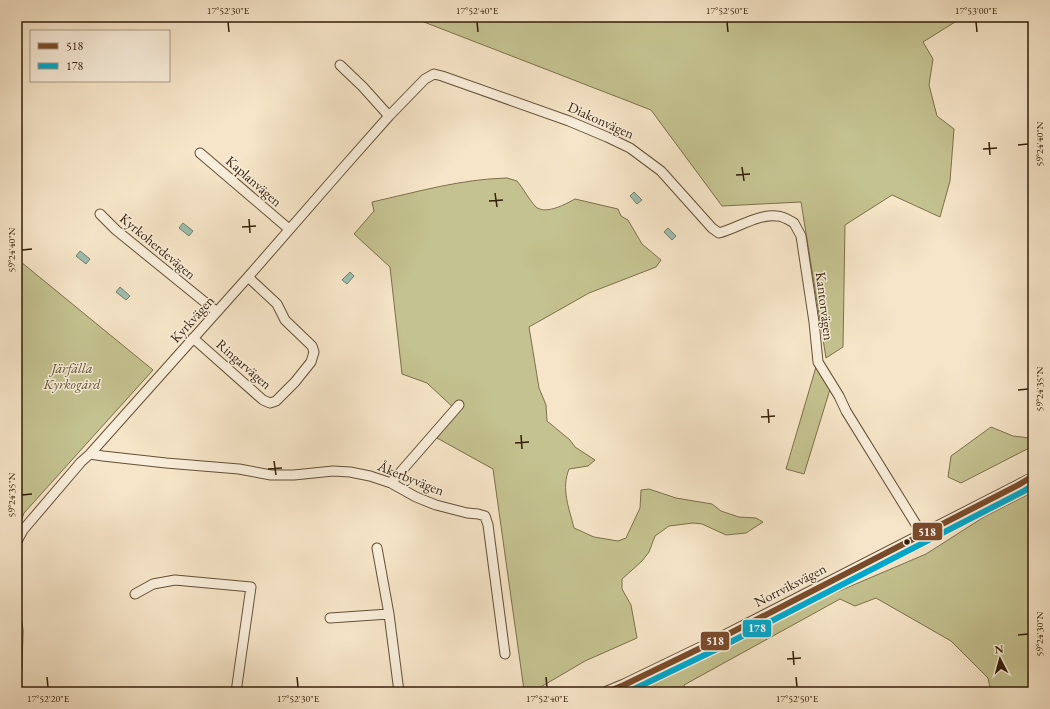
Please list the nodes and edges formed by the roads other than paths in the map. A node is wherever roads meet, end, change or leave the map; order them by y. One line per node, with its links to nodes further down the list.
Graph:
1 (340, 65): 2 (street)
2 (389, 116): 5 (street, Diakonvägen); 6 (street, Kyrkvägen)
3 (200, 153): 6 (street, Kaplanvägen)
4 (100, 214): 8 (street, Kyrkoherdevägen)
5 (788, 219): 14 (street, Kantorvägen)
6 (290, 230): 7 (street, Kyrkvägen)
7 (248, 277): 8 (street, Kyrkvägen); 9 (street, Ringarvägen)
8 (217, 312): 9 (street, Kyrkvägen)
9 (193, 338): 11 (street, Kyrkvägen)
10 (459, 405): 13 (street)
11 (90, 454): 13 (street, Åkerbyvägen); 15 (street, Kyrkvägen)
12 (1033, 477): 14 (street, Norrviksvägen)
13 (391, 483): 21 (street, Åkerbyvägen)
14 (922, 534): 25 (street, Norrviksvägen)
15 (17, 541)
16 (377, 548): 18 (street)
17 (135, 594): 23 (street)
18 (389, 614): 19 (street); 24 (street)
19 (330, 618)
20 (17, 622): 22 (street)
21 (505, 654)
22 (17, 668)
23 (236, 692)
24 (398, 692)
25 (606, 692)

